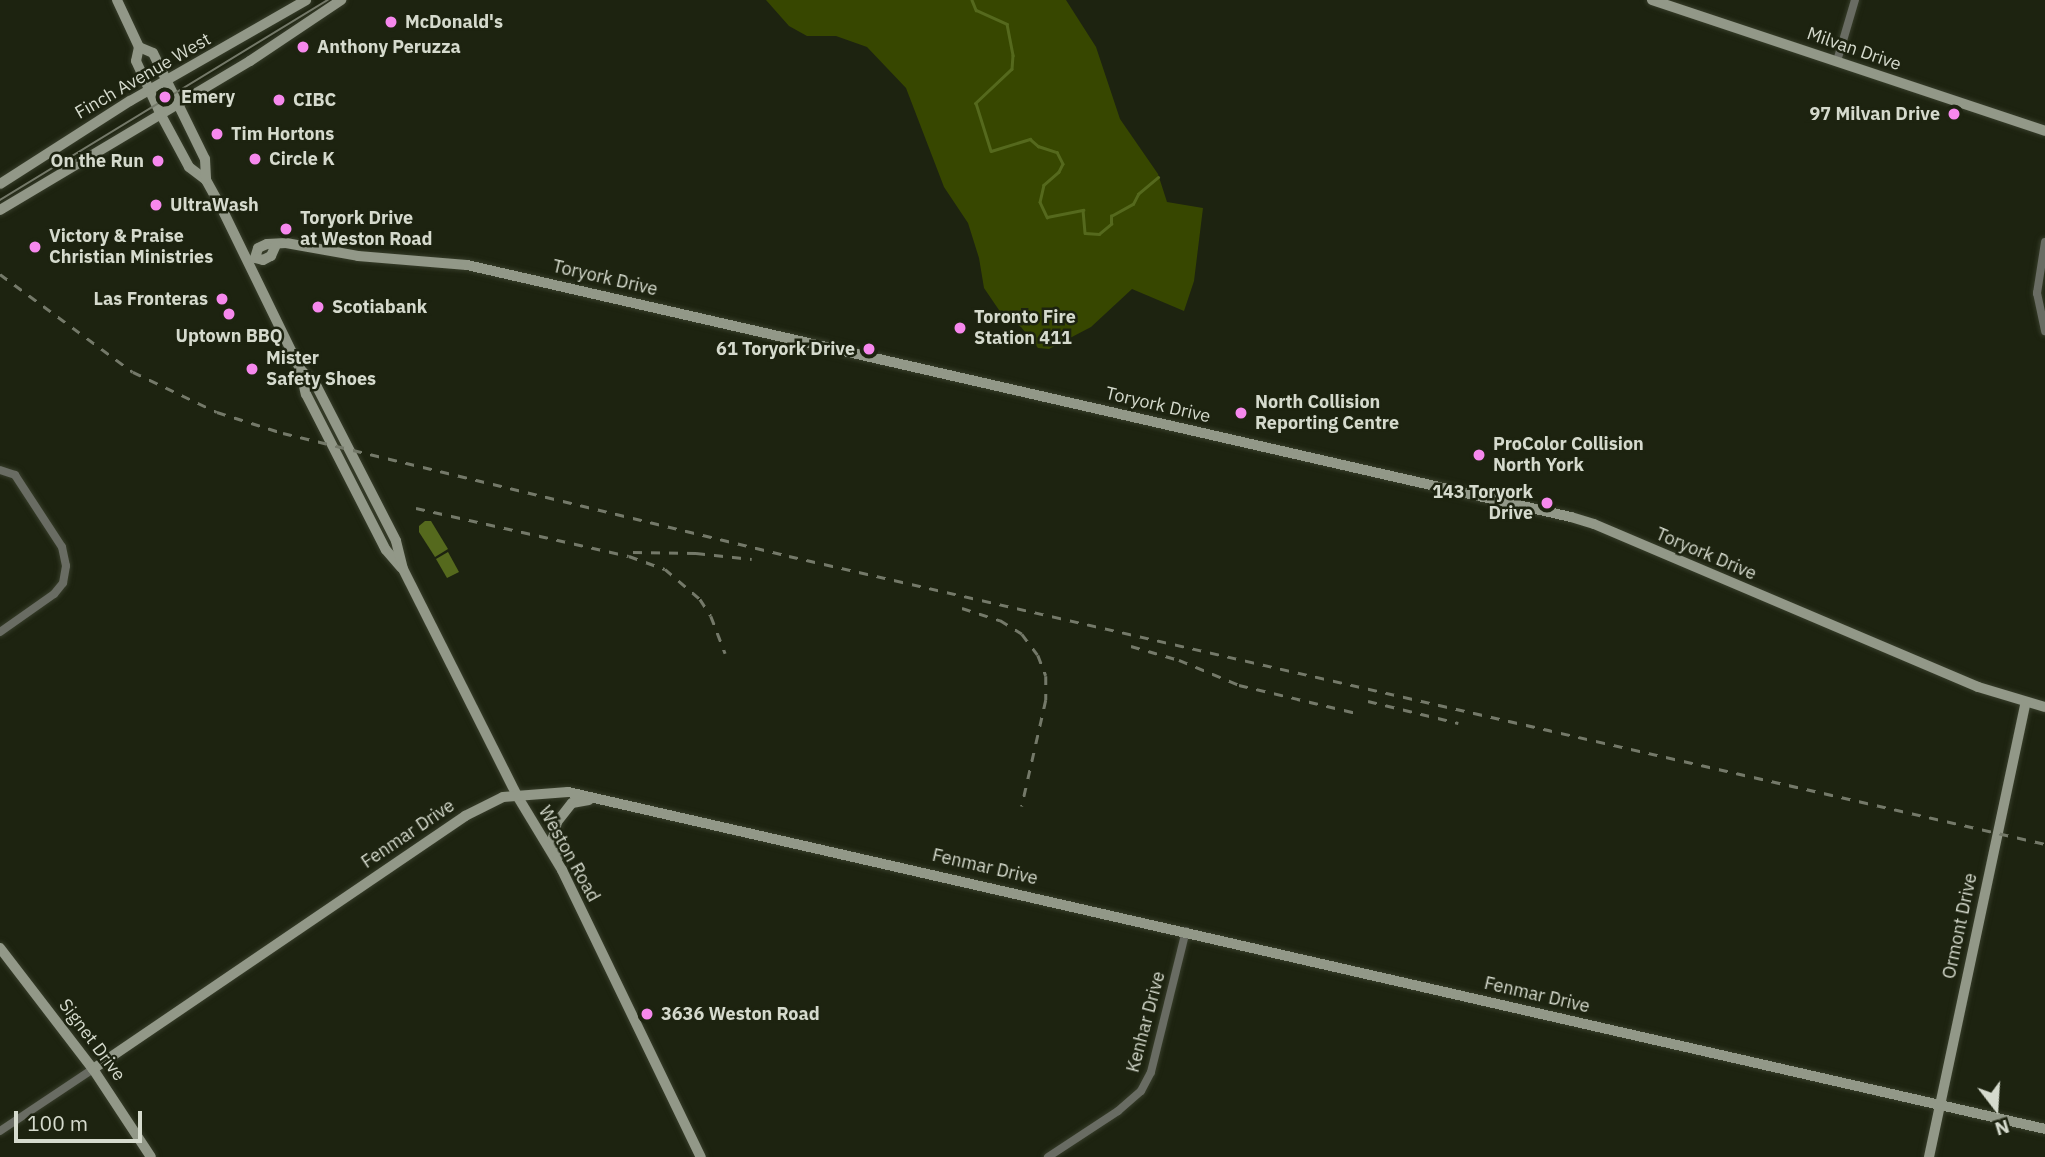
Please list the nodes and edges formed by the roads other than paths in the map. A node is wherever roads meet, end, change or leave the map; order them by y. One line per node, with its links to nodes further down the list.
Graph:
1 (117, 0): 6 (street, Weston Road)
2 (306, 0): 8 (street, Finch Avenue West)
3 (341, 0): 10 (street)
4 (1652, 0): 7 (street, Milvan Drive)
5 (1855, 0): 7 (street)
6 (139, 47): 8 (street, Weston Road); 9 (street, Weston Road)
7 (1836, 61): 12 (street, Milvan Drive)
8 (166, 83): 9 (street, Finch Avenue West); 10 (street, Weston Road)
9 (150, 91): 11 (street, Weston Road); 14 (street, Finch Avenue West)
10 (177, 106): 11 (street); 13 (street, Weston Road)
11 (161, 114): 13 (street, Weston Road); 15 (street)
12 (2045, 131)
13 (206, 180): 17 (street, Weston Road)
14 (0, 184)
15 (0, 210)
16 (2045, 242): 18 (street)
17 (252, 259): 21 (street, Toryork Drive); 23 (street, Weston Road)
18 (2045, 331)
19 (0, 470): 20 (street)
20 (0, 632)
21 (2026, 702): 22 (street, Toryork Drive); 29 (street, Ormont Drive)
22 (2045, 707)
23 (516, 794): 24 (street, Fenmar Drive); 25 (street, Weston Road); 28 (street, Fenmar Drive)
24 (599, 799): 25 (street); 26 (street, Fenmar Drive)
25 (562, 870): 33 (street, Weston Road)
26 (1186, 931): 29 (street, Fenmar Drive); 34 (street, Kenhar Drive)
27 (0, 948): 28 (street, Signet Drive)
28 (93, 1069): 31 (street, Fenmar Drive); 32 (street, Signet Drive)
29 (1940, 1105): 30 (street, Fenmar Drive); 35 (street, Ormont Drive)
30 (2045, 1129)
31 (0, 1130)
32 (151, 1157)
33 (701, 1157)
34 (1048, 1157)
35 (1929, 1157)

